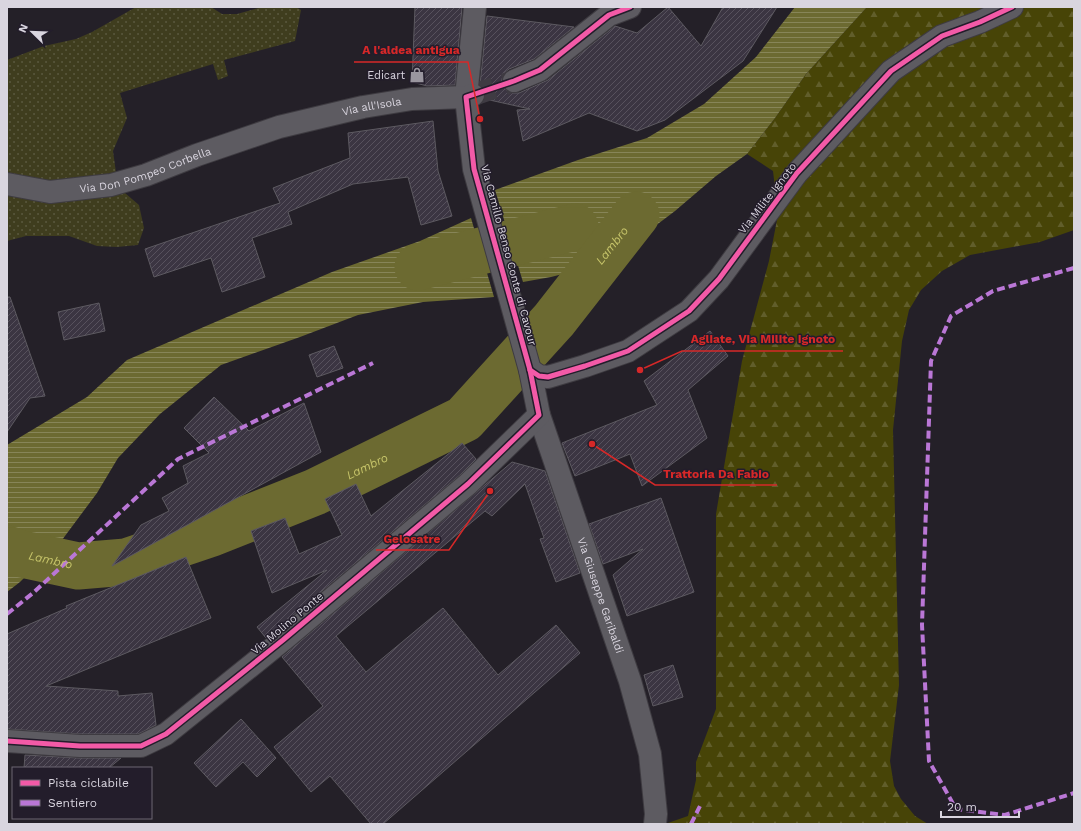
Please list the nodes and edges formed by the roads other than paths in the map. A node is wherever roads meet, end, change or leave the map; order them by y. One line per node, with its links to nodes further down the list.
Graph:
1 (475, 7): 6 (street, Via Camillo Benso Conte di Cavour)
2 (630, 7): 4 (street)
3 (1012, 7): 9 (street, Via Milite Ignoto)
4 (601, 11): 5 (street)
5 (514, 81)
6 (470, 96): 7 (street, Via all'Isola); 9 (street, Via Camillo Benso Conte di Cavour)
7 (279, 127): 8 (street, Via Don Pompeo Corbella)
8 (7, 184)
9 (530, 370): 10 (street, Via Giuseppe Garibaldi)
10 (539, 415): 11 (street, Via Molino Ponte); 12 (street, Via Giuseppe Garibaldi)
11 (7, 741)
12 (656, 824)

